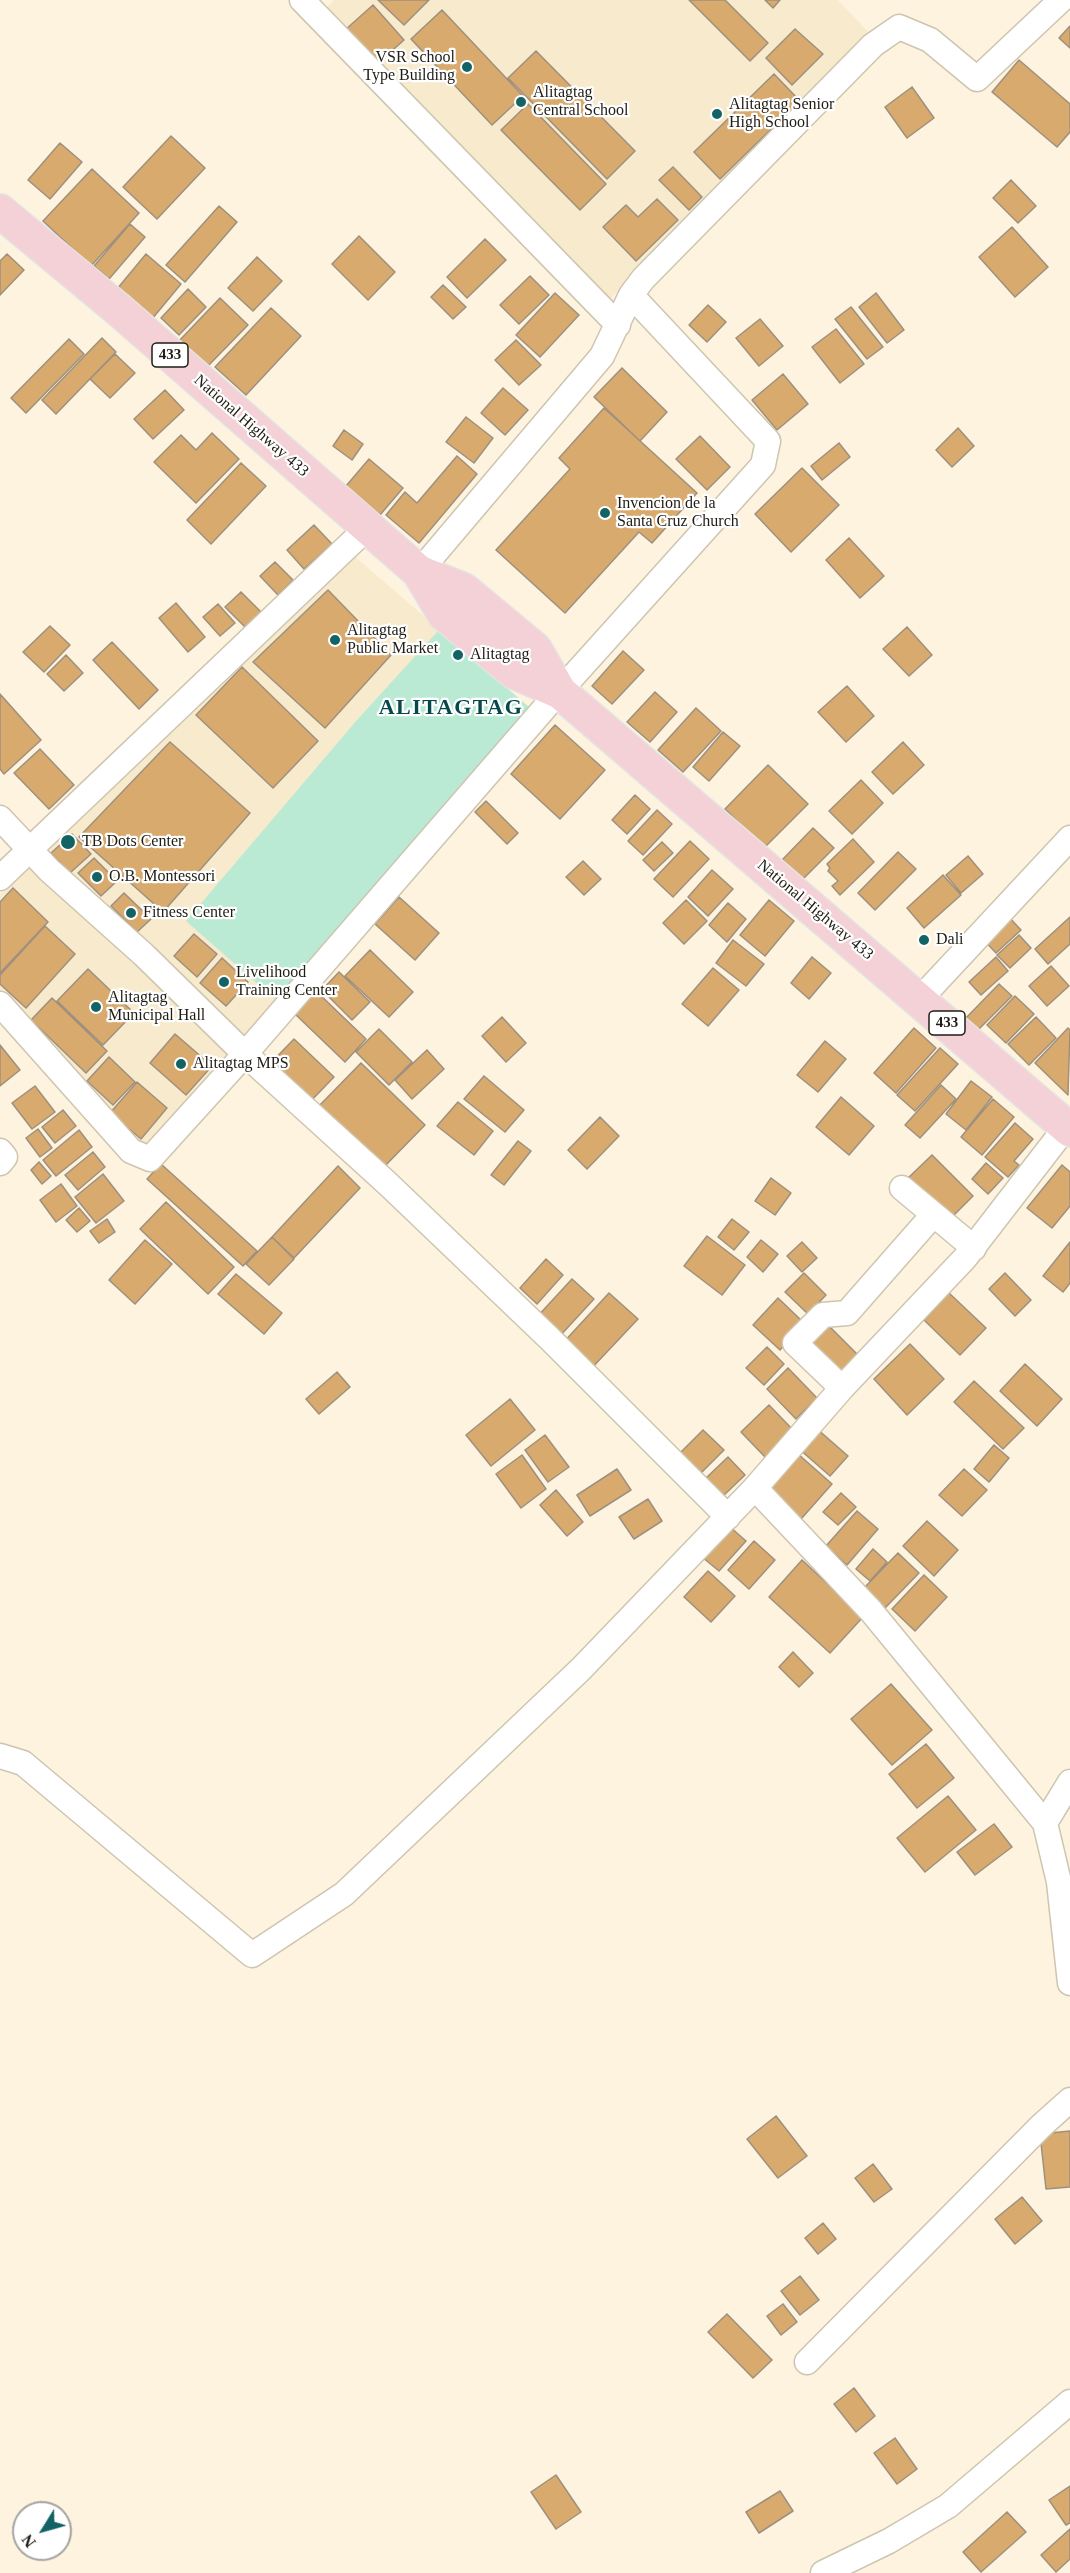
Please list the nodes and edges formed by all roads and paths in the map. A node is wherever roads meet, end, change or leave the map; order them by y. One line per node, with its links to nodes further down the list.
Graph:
1 (302, 0): 5 (street)
2 (1060, 0): 4 (street)
3 (0, 211): 6 (main road, National Highway 433 / 433)
4 (632, 295): 5 (street); 8 (street)
5 (618, 325): 7 (street)
6 (367, 528): 7 (main road, National Highway 433 / 433); 11 (street)
7 (419, 572): 8 (main road, National Highway 433 / 433)
8 (560, 692): 13 (main road, National Highway 433 / 433); 15 (street)
9 (0, 818): 11 (street)
10 (1070, 838): 13 (street)
11 (30, 851): 12 (street); 15 (street)
12 (0, 878)
13 (920, 999): 16 (main road, National Highway 433 / 433)
14 (0, 1004): 15 (street)
15 (245, 1054): 24 (street)
16 (1068, 1128): 21 (street)
17 (0, 1151): 18 (street)
18 (0, 1163)
19 (902, 1188): 20 (street)
20 (933, 1215): 21 (street); 22 (street)
21 (974, 1248): 22 (street)
22 (842, 1388): 23 (street)
23 (755, 1488): 24 (street); 27 (street)
24 (728, 1517): 25 (street)
25 (0, 1756)
26 (1070, 1782): 27 (street)
27 (1045, 1823): 28 (street)
28 (1070, 1983)
29 (1070, 2100): 30 (street)
30 (807, 2362)
31 (1070, 2402): 32 (street)
32 (823, 2573)

